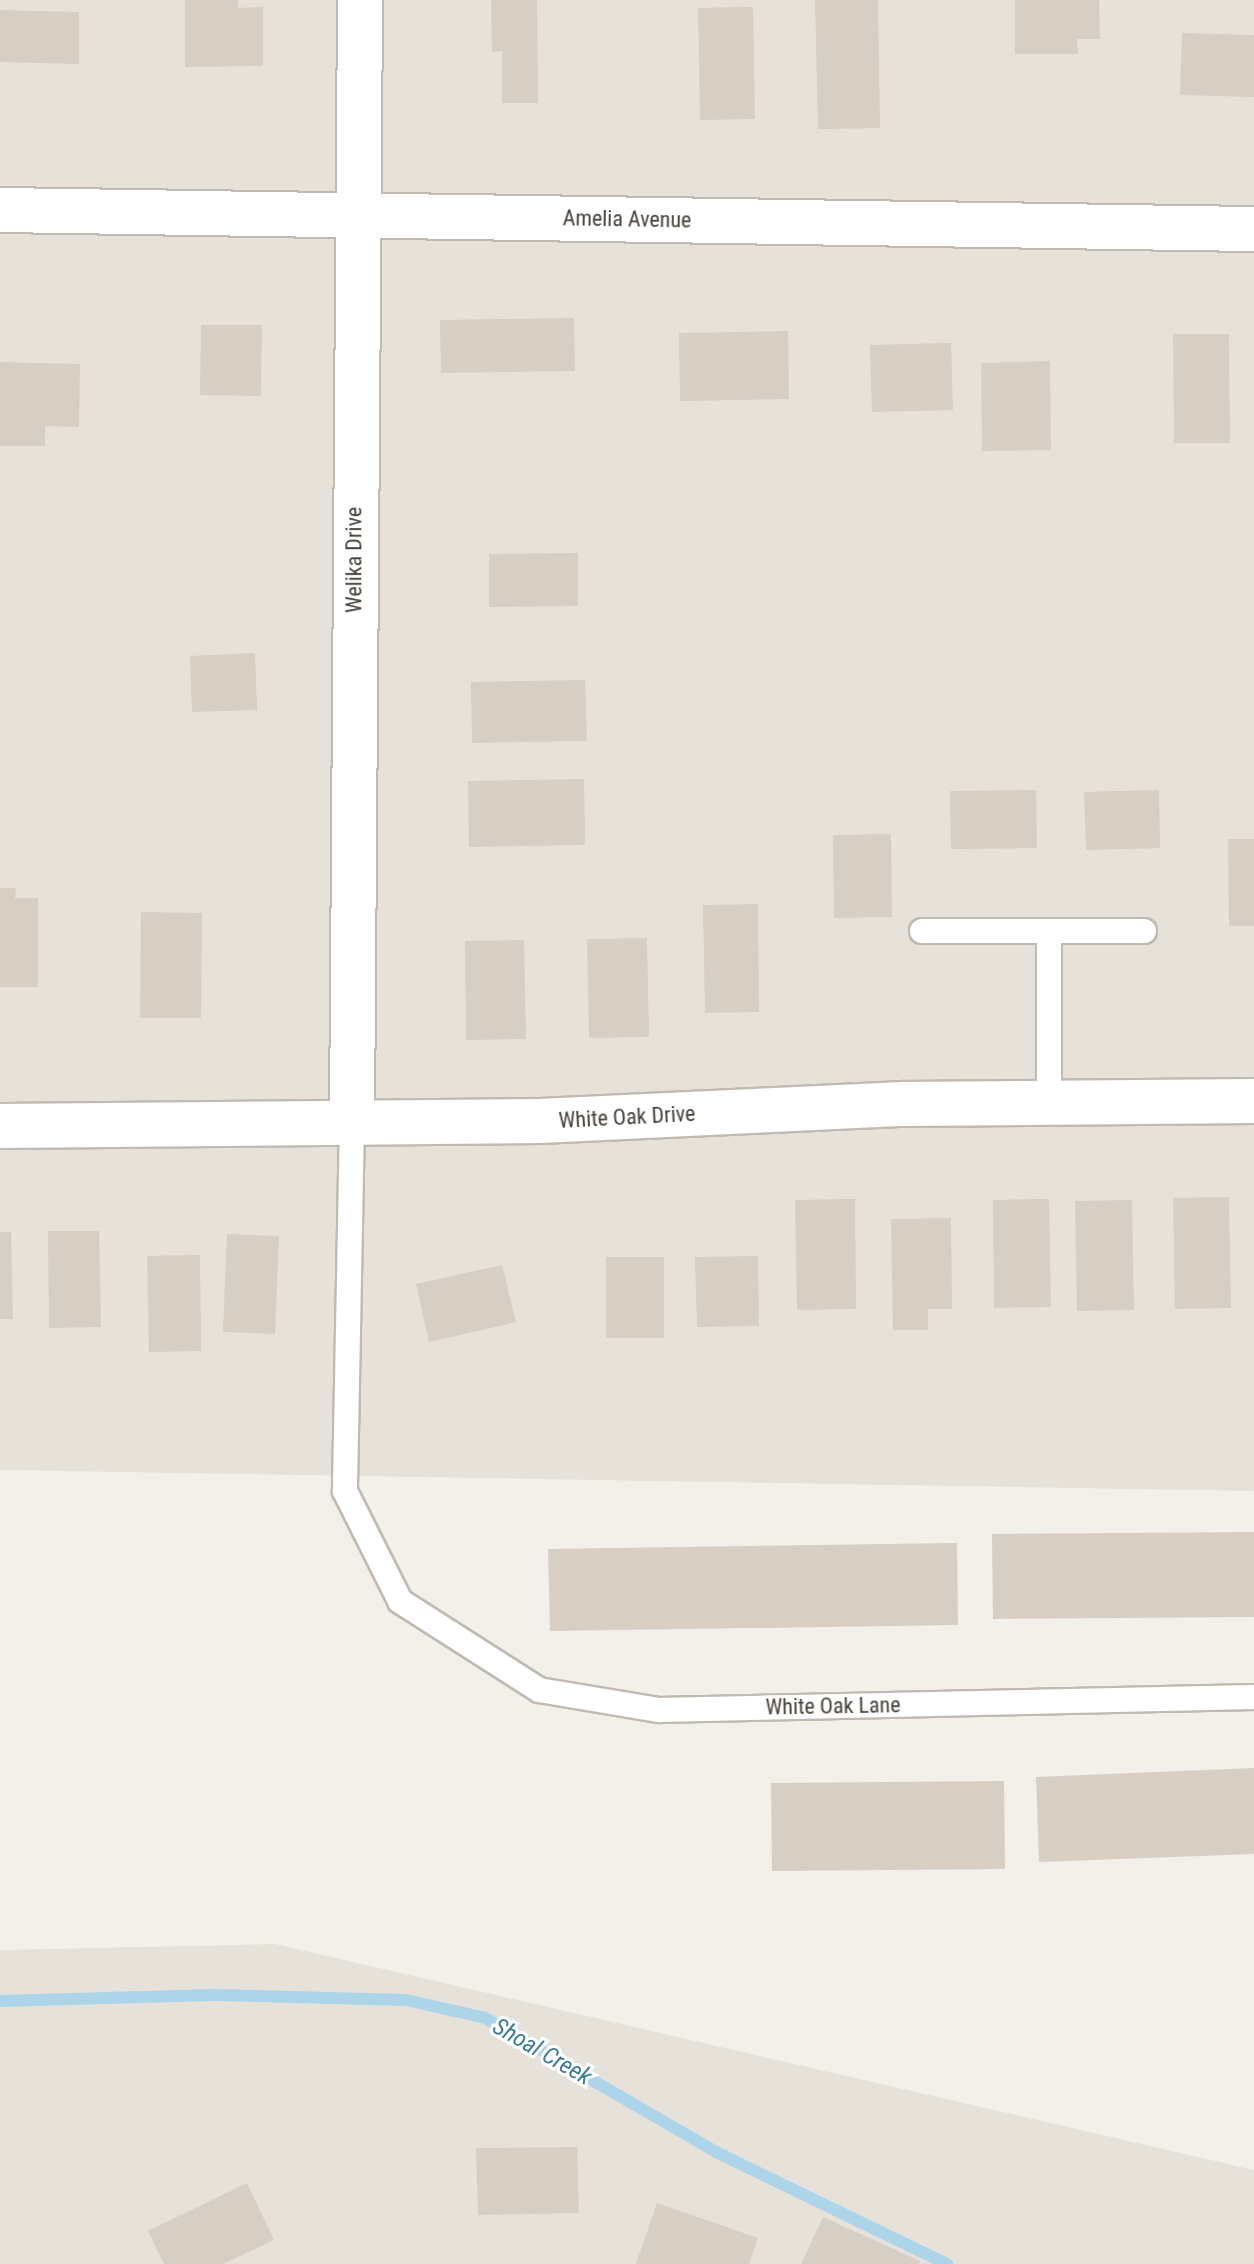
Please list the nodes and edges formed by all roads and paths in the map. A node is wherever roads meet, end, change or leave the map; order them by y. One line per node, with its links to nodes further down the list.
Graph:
1 (360, 0): 3 (street, Welika Drive)
2 (0, 210): 3 (street, Amelia Avenue)
3 (355, 214): 4 (street, Amelia Avenue); 10 (street, Welika Drive)
4 (1254, 229)
5 (922, 931): 7 (lane)
6 (1144, 931): 7 (lane)
7 (1049, 932): 9 (lane)
8 (1254, 1101): 9 (street, White Oak Drive)
9 (1049, 1102): 10 (street, White Oak Drive)
10 (352, 1121): 11 (street, White Oak Drive); 12 (lane, White Oak Lane)
11 (0, 1126)
12 (1254, 1697)

